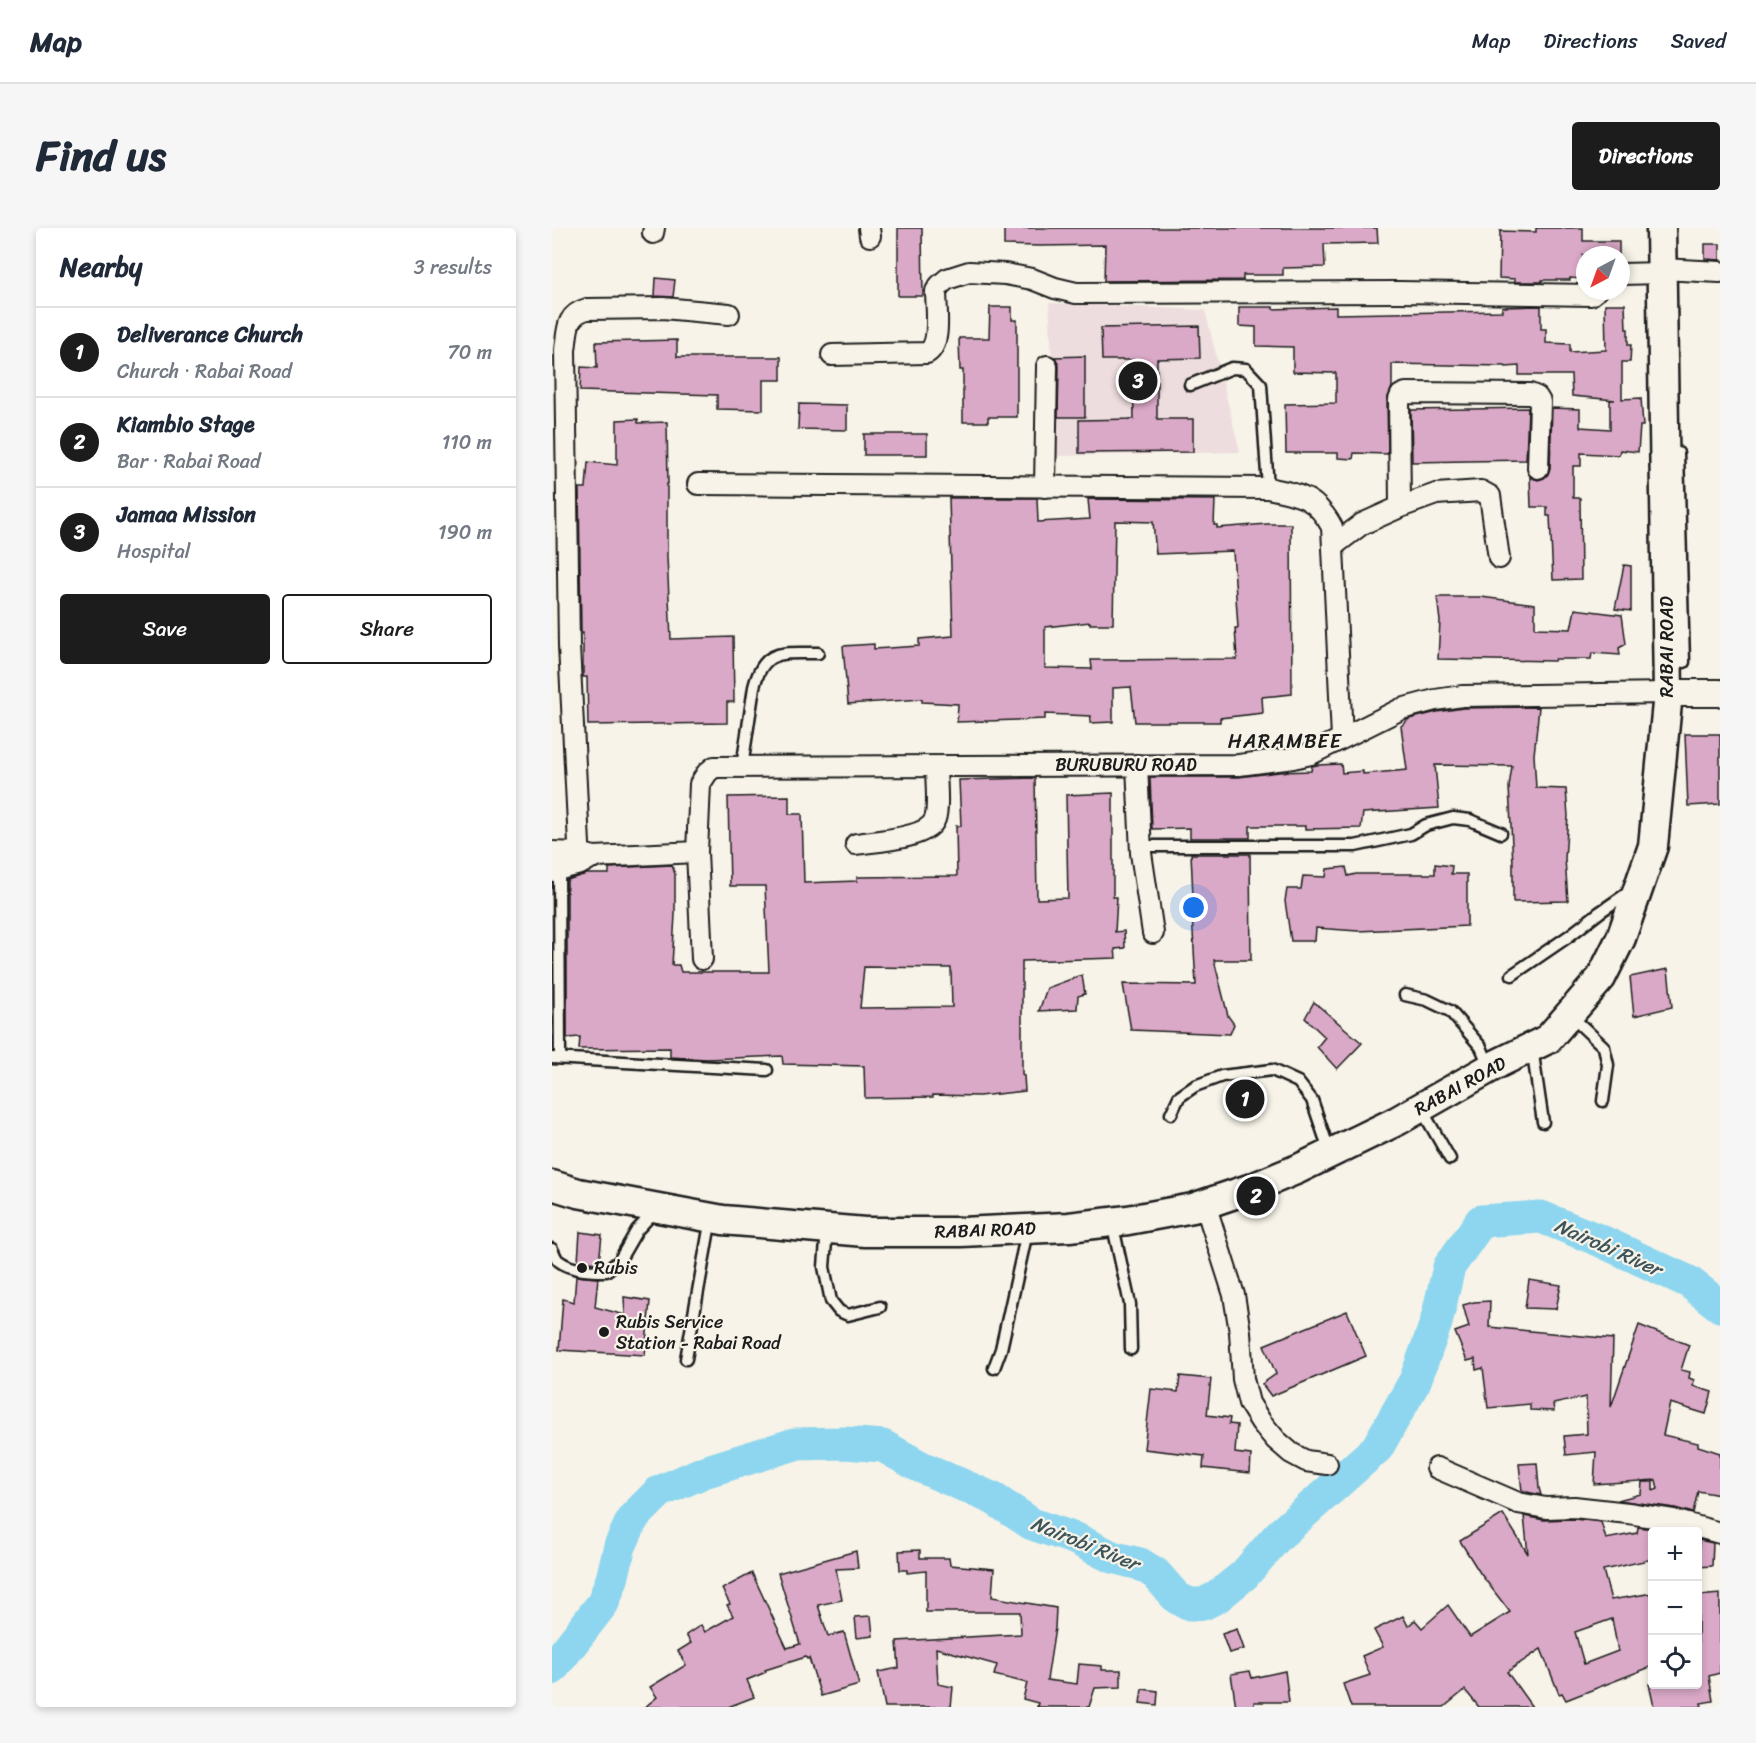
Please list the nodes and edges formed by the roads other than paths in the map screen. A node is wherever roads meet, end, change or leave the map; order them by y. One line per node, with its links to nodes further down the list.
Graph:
1 (1660, 228): 3 (main road, RABAI ROAD)
2 (1720, 272): 3 (street)
3 (1668, 273): 4 (street); 20 (main road, RABAI ROAD)
4 (1630, 274)
5 (1576, 295): 7 (street)
6 (729, 314): 30 (street)
7 (832, 355)
8 (1047, 366): 13 (street)
9 (1190, 385): 14 (lane)
10 (1678, 436): 19 (lane)
11 (1538, 468): 15 (street)
12 (698, 484): 13 (street)
13 (1045, 487): 14 (street)
14 (1268, 488): 16 (street)
15 (1400, 507): 16 (street); 17 (street)
16 (1333, 546): 22 (street)
17 (1499, 558)
18 (818, 653): 24 (lane)
19 (1684, 662)
20 (1668, 693): 21 (street, BURUBURU ROAD); 22 (street, BURUBURU ROAD); 32 (main road, RABAI ROAD)
21 (1720, 693)
22 (1342, 738): 23 (street, BURUBURU ROAD)
23 (1137, 765): 25 (street, BURUBURU ROAD); 28 (street)
24 (742, 767): 25 (street, BURUBURU ROAD); 29 (street, BURUBURU ROAD)
25 (936, 767): 27 (street)
26 (1502, 833): 28 (lane)
27 (855, 844)
28 (1141, 846): 33 (street)
29 (697, 852): 30 (street); 34 (street)
30 (584, 858): 31 (street)
31 (554, 864): 39 (lane)
32 (1639, 885): 35 (lane); 37 (main road, RABAI ROAD)
33 (1153, 933)
34 (702, 959)
35 (1512, 975)
36 (1405, 995): 40 (lane)
37 (1570, 1015): 38 (main road, RABAI ROAD); 42 (lane)
38 (1531, 1047): 40 (main road, RABAI ROAD); 45 (lane)
39 (556, 1058): 41 (lane)
40 (1490, 1069): 43 (main road, RABAI ROAD)
41 (767, 1070)
42 (1603, 1101)
43 (1421, 1107): 46 (main road, RABAI ROAD); 47 (lane)
44 (1171, 1114): 46 (lane)
45 (1543, 1122)
46 (1330, 1153): 49 (main road, RABAI ROAD)
47 (1450, 1159)
48 (552, 1185): 50 (main road, RABAI ROAD)
49 (1205, 1204): 52 (main road, RABAI ROAD); 60 (street)
50 (658, 1208): 51 (main road, RABAI ROAD); 55 (lane)
51 (711, 1218): 53 (main road, RABAI ROAD); 58 (lane)
52 (1112, 1221): 54 (main road, RABAI ROAD); 57 (lane)
53 (827, 1229): 54 (main road, RABAI ROAD); 56 (lane)
54 (1028, 1229): 59 (lane)
55 (552, 1249)
56 (880, 1307)
57 (1131, 1349)
58 (686, 1359)
59 (994, 1368)
60 (1327, 1464)
61 (1437, 1468): 62 (street)
62 (1720, 1533)

